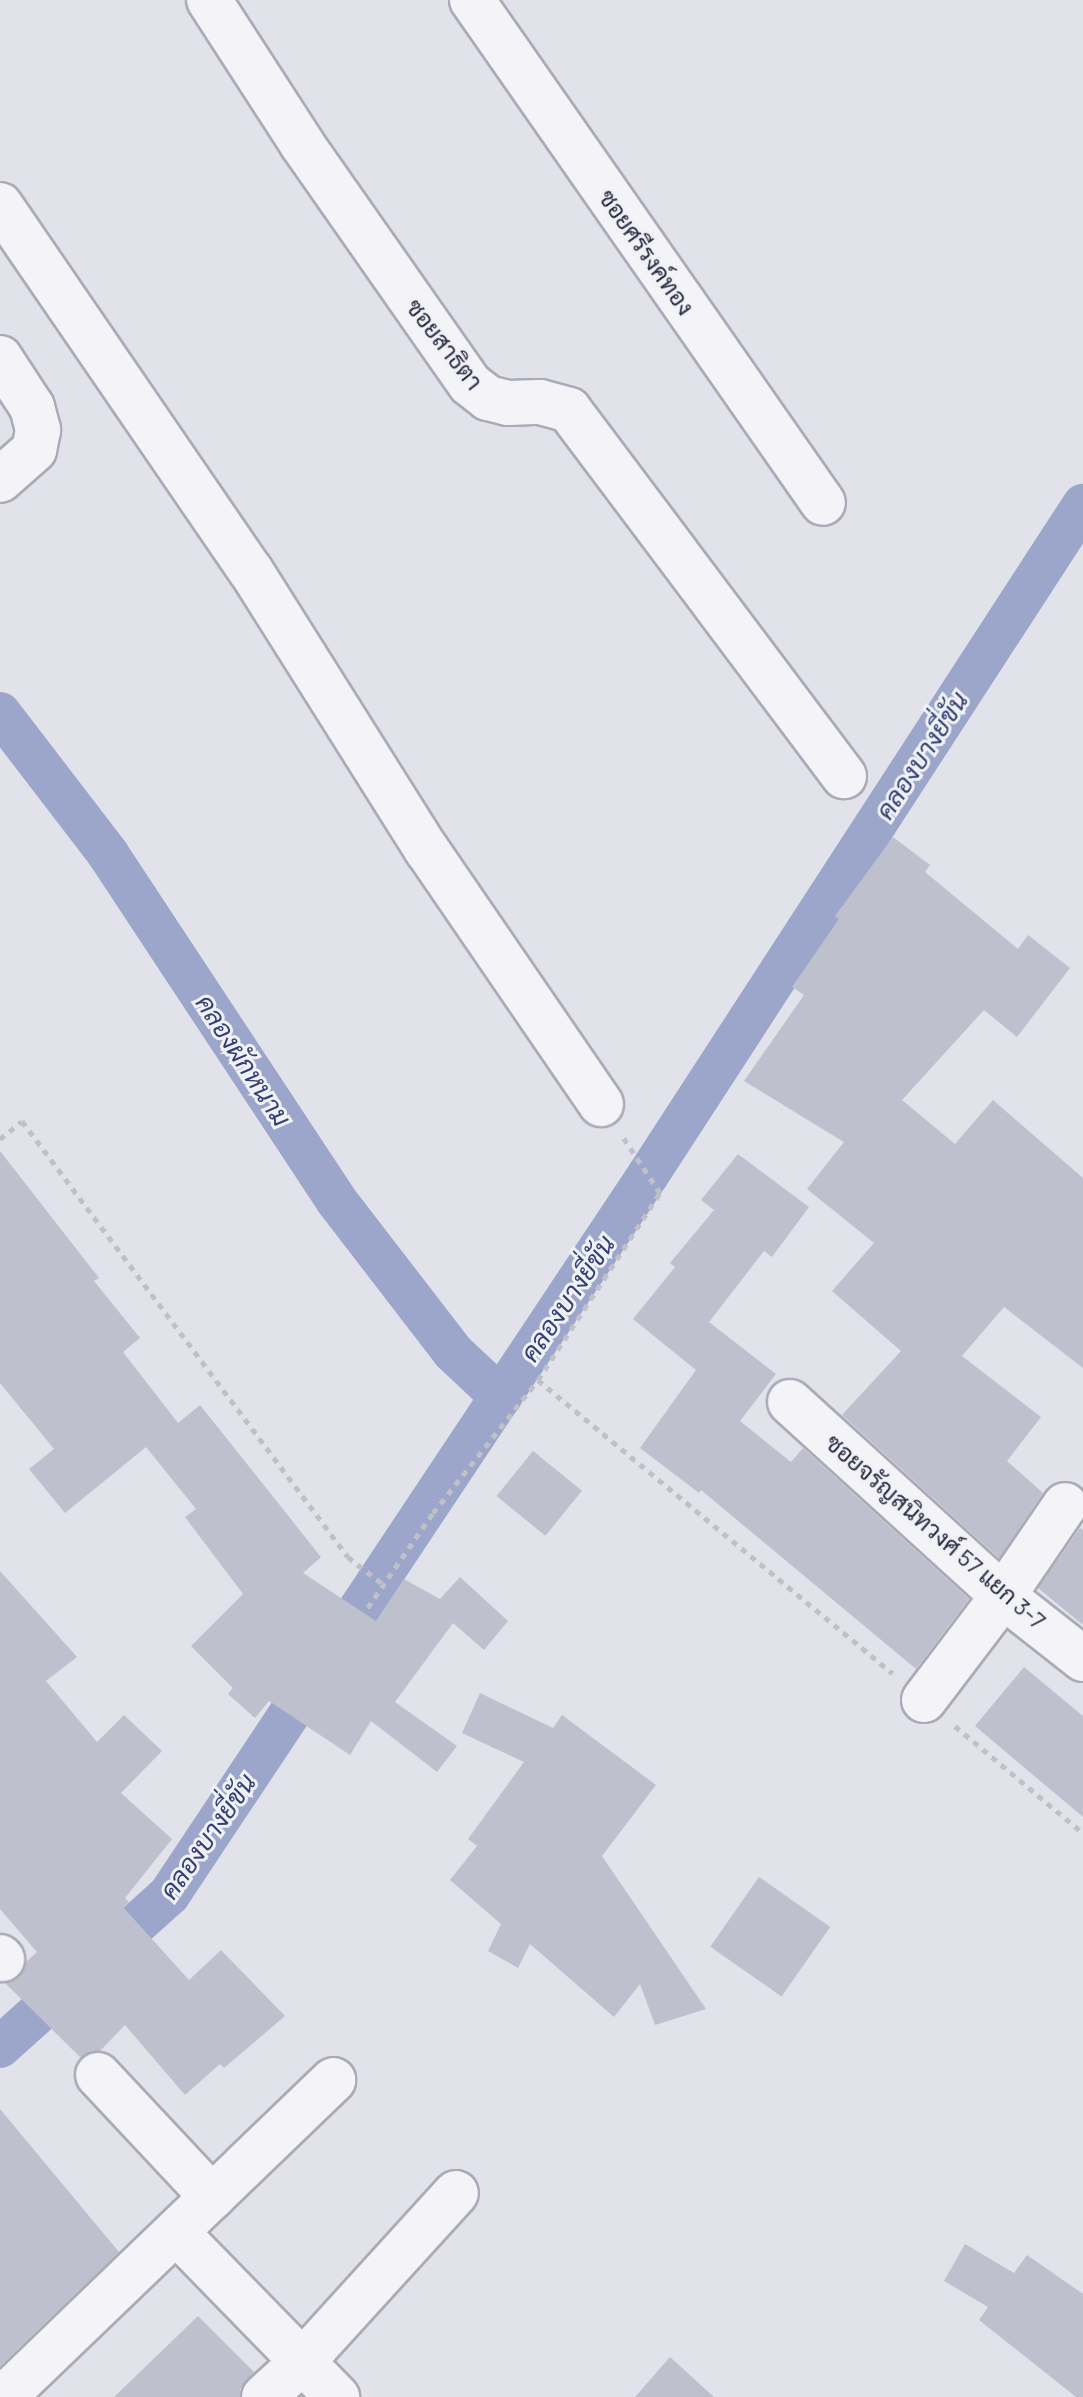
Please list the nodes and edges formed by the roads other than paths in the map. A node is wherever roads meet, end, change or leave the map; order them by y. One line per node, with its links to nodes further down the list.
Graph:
1 (209, 0): 7 (street, ซอยสาธิตา)
2 (472, 0): 6 (street, ซอยศรีรงค์ทอง)
3 (0, 205): 8 (street)
4 (0, 358): 5 (street)
5 (0, 480)
6 (823, 503)
7 (844, 776)
8 (601, 1104)
9 (790, 1402): 11 (street, ซอยจรัญสนิทวงศ์ 57 แยก 3-7)
10 (1065, 1505): 11 (street)
11 (1003, 1596): 12 (street, ซอยจรัญสนิทวงศ์ 57 แยก 3-7); 13 (street)
12 (1083, 1659)
13 (924, 1700)
14 (98, 2075): 17 (street)
15 (333, 2080): 17 (street)
16 (456, 2193): 19 (street)
17 (212, 2197): 18 (street)
18 (176, 2232): 19 (street); 20 (street)
19 (303, 2361): 21 (street); 22 (street)
20 (4, 2397)
21 (264, 2397)
22 (337, 2397)

